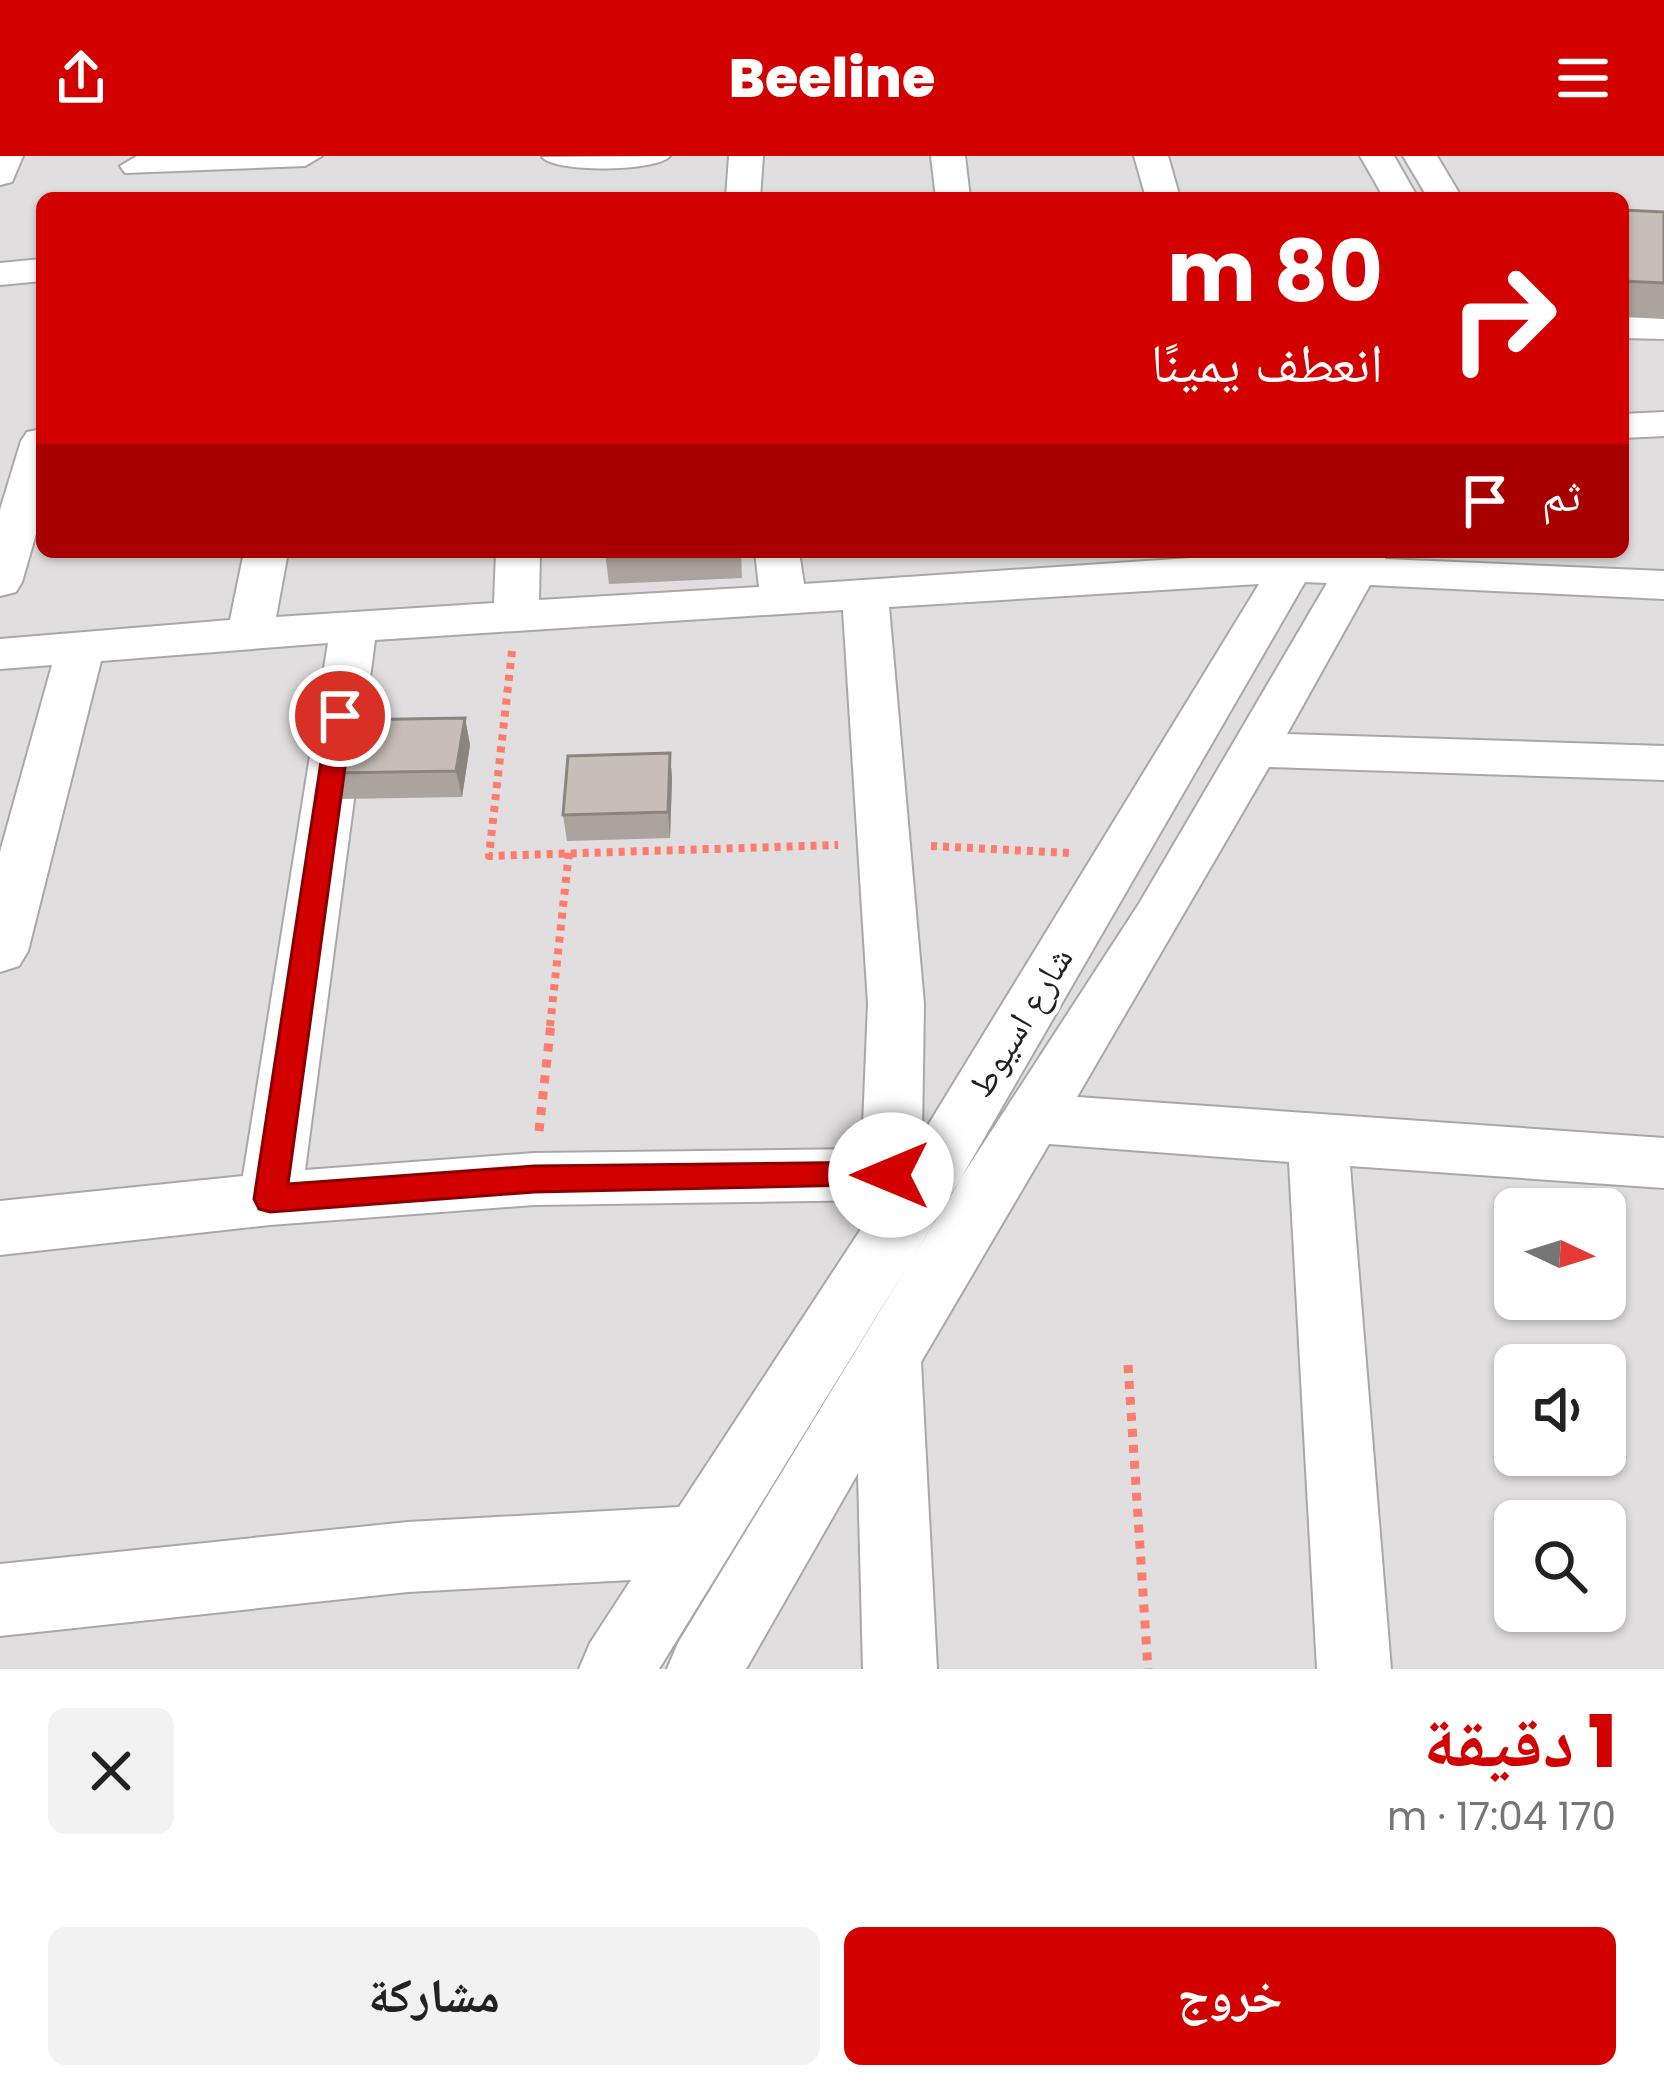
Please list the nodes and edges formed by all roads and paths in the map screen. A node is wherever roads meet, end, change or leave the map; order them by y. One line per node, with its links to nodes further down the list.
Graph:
1 (6, 156): 11 (street)
2 (308, 156): 10 (street); 12 (street)
3 (653, 156): 9 (street)
4 (746, 156): 14 (street)
5 (948, 156): 15 (street)
6 (1151, 156): 16 (street)
7 (1377, 156): 17 (street)
8 (1420, 156): 18 (street)
9 (559, 157): 13 (street)
10 (137, 166)
11 (0, 175)
12 (301, 192)
13 (552, 192)
14 (743, 192)
15 (952, 192)
16 (1161, 192)
17 (1398, 192)
18 (1441, 192)
19 (36, 271): 20 (street)
20 (0, 274)
21 (1629, 327): 22 (street)
22 (1664, 328)
23 (1664, 424): 24 (street)
24 (1629, 426)
25 (31, 448): 32 (street)
26 (265, 558): 38 (street)
27 (518, 558): 36 (street)
28 (778, 558): 35 (street)
29 (1295, 560): 30 (street); 31 (street); 45 (street, شارع اسيوط)
30 (1361, 563): 33 (street); 41 (street, شارع اسيوط)
31 (1007, 569): 34 (street)
32 (0, 581)
33 (1664, 585)
34 (865, 596): 35 (street); 43 (street)
35 (783, 600): 36 (street)
36 (516, 619): 37 (street); 44 (path)
37 (353, 628): 38 (street); 52 (street)
38 (250, 632): 39 (street)
39 (80, 646): 40 (street); 46 (street)
40 (0, 654)
41 (1252, 750): 42 (street); 47 (street, شارع اسيوط)
42 (1664, 763)
43 (887, 843): 44 (path); 45 (path); 50 (street)
44 (568, 852): 51 (path)
45 (1121, 855): 50 (street, شارع اسيوط)
46 (0, 951)
47 (1033, 1118): 48 (street); 54 (street, شارع اسيوط)
48 (1318, 1139): 49 (street); 62 (street)
49 (1664, 1163)
50 (911, 1174): 51 (street); 56 (street, شارع اسيوط)
51 (534, 1179): 52 (street)
52 (270, 1199): 53 (street)
53 (0, 1228)
54 (888, 1360): 59 (street, شارع اسيوط); 60 (street)
55 (1127, 1365): 61 (path)
56 (697, 1541): 57 (street); 58 (street, شارع اسيوط)
57 (0, 1600)
58 (616, 1669)
59 (704, 1669)
60 (900, 1669)
61 (1148, 1669)
62 (1354, 1669)

